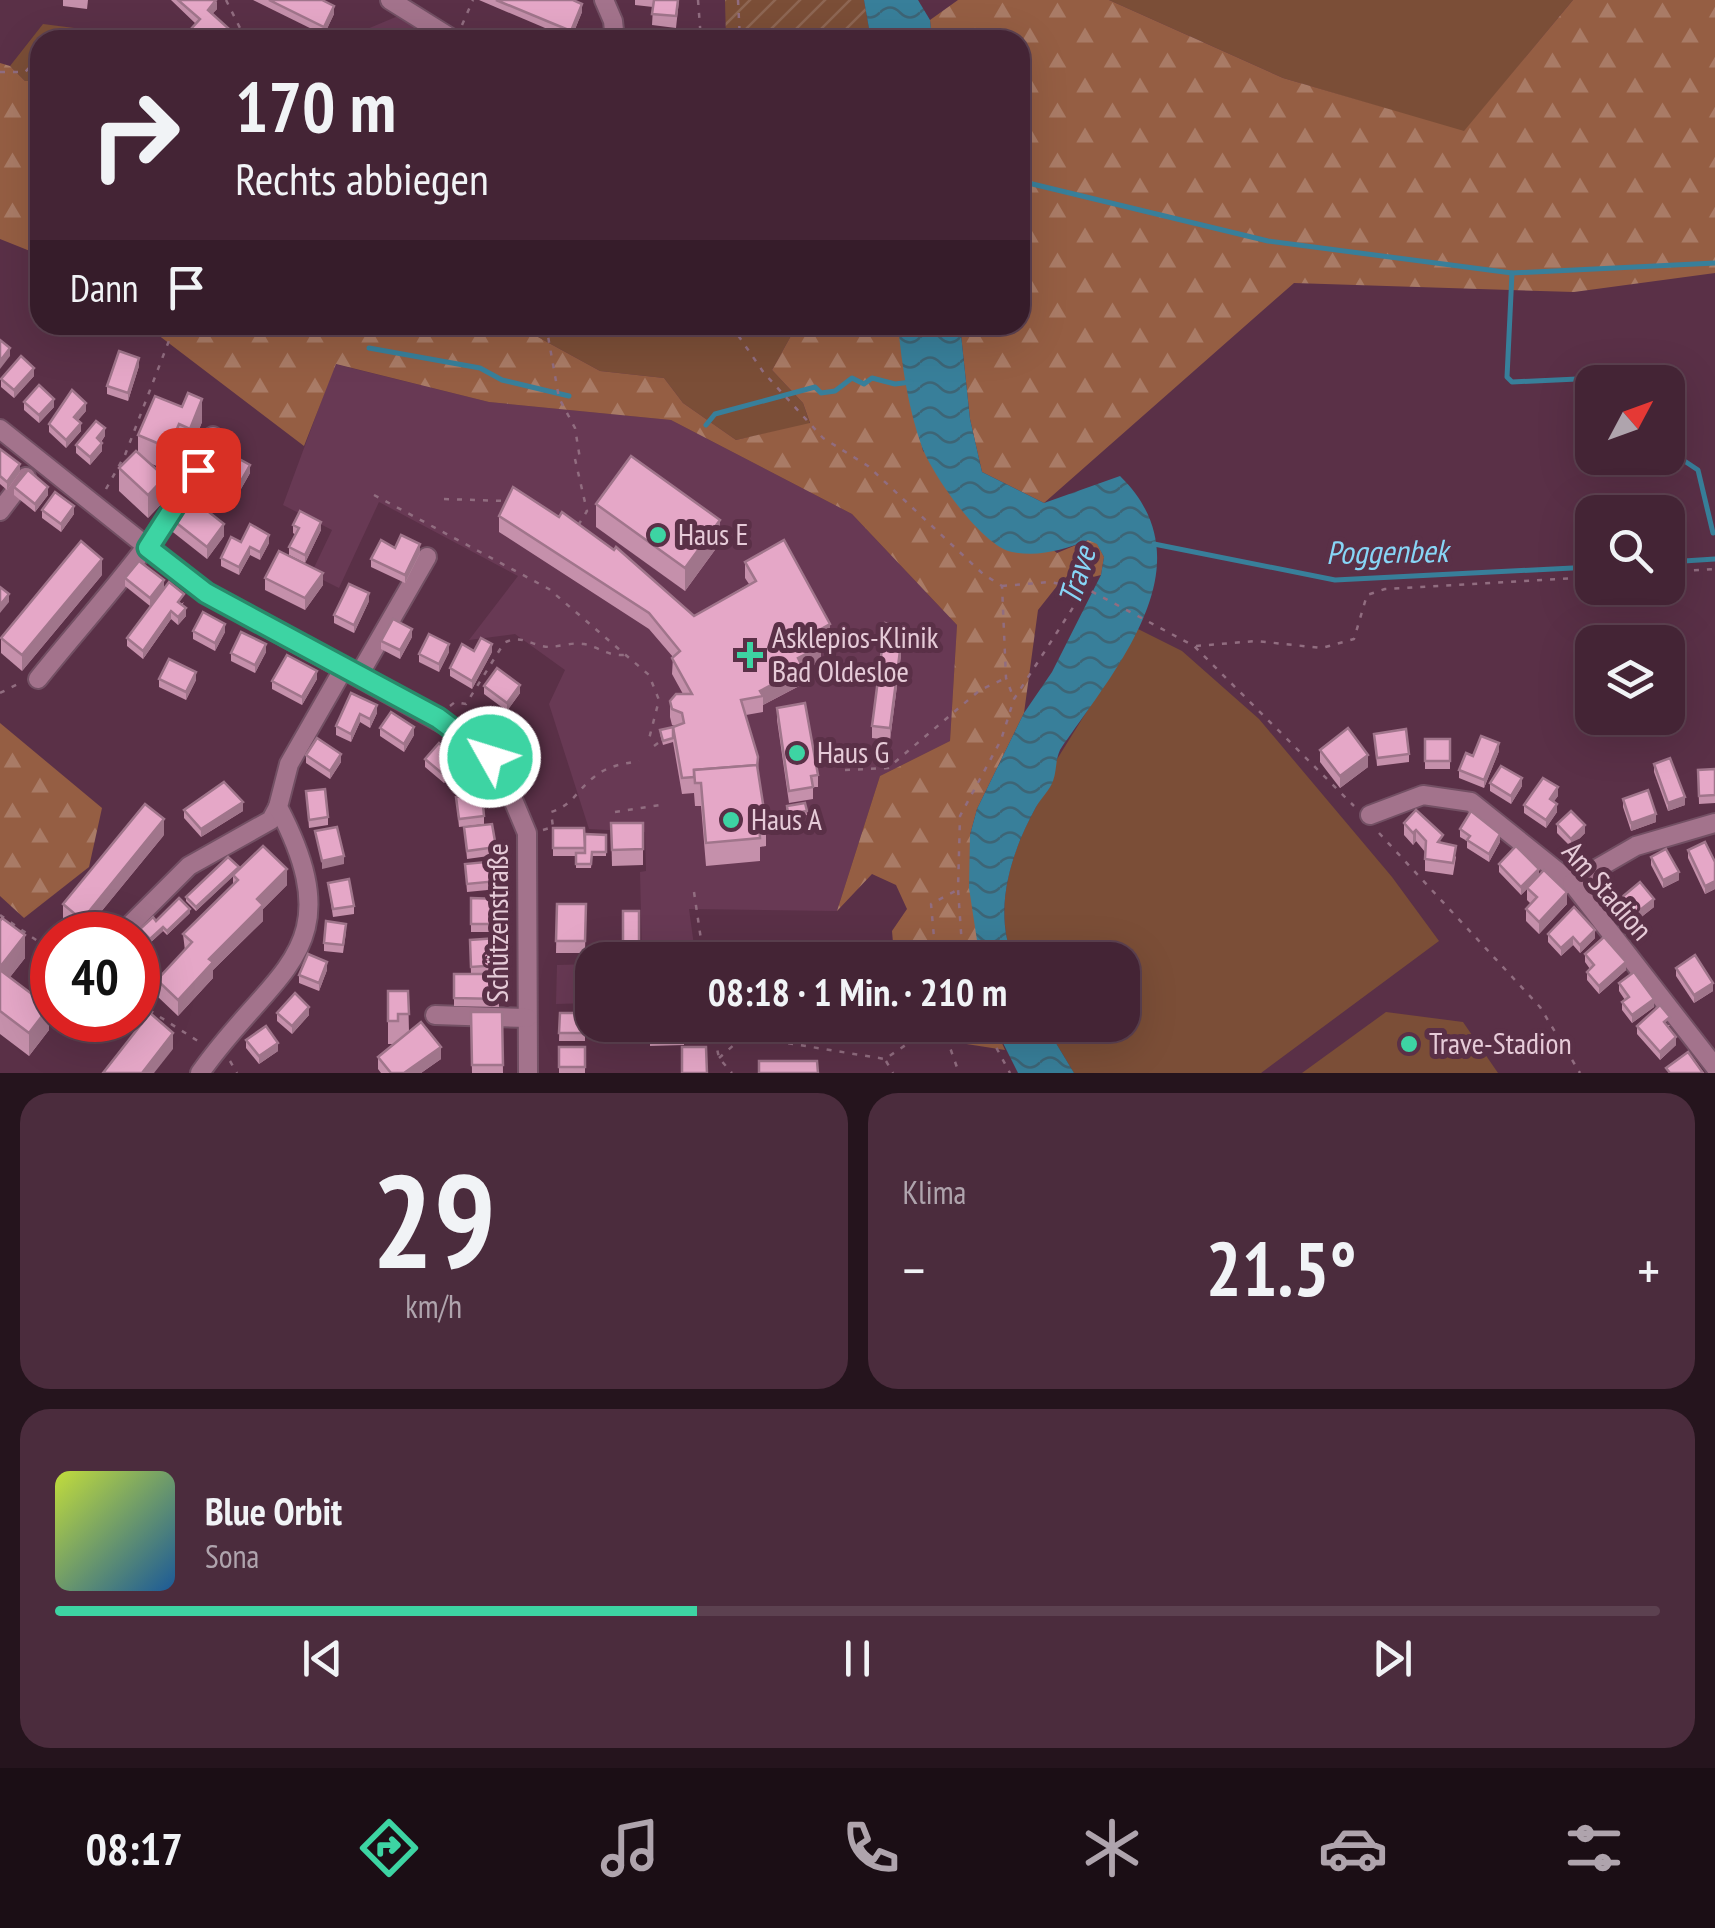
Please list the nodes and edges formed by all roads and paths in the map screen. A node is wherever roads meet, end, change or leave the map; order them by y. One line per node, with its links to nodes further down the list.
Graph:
1 (226, 0): 7 (path)
2 (390, 0): 8 (street)
3 (472, 0): 9 (path)
4 (604, 0): 10 (street)
5 (698, 0): 11 (path)
6 (738, 0): 12 (path)
7 (241, 30)
8 (452, 30)
9 (459, 30)
10 (613, 30)
11 (700, 30)
12 (740, 30)
13 (30, 67): 14 (path)
14 (0, 72)
15 (172, 335): 24 (path)
16 (548, 335): 26 (path)
17 (738, 335): 32 (path)
18 (213, 436): 27 (street)
19 (4, 439): 20 (street, Schützenstraße)
20 (38, 461): 24 (street, Schützenstraße); 25 (street)
21 (374, 495): 35 (path)
22 (444, 499): 23 (path)
23 (507, 501)
24 (96, 508): 27 (street, Schützenstraße)
25 (0, 511)
26 (576, 528)
27 (148, 548): 36 (street, Schützenstraße); 38 (street)
28 (426, 557): 36 (street)
29 (1715, 569): 30 (path)
30 (1685, 571)
31 (1575, 578): 34 (path)
32 (1002, 586): 33 (path); 37 (path)
33 (1086, 590): 34 (path); 40 (path)
34 (1194, 646): 50 (path)
35 (626, 655): 41 (path); 43 (path)
36 (352, 672): 41 (street, Schützenstraße); 48 (street)
37 (1006, 678): 40 (path); 46 (path)
38 (38, 679): 39 (path)
39 (0, 693)
40 (1014, 699): 54 (path)
41 (438, 718): 52 (street, Schützenstraße)
42 (671, 736): 44 (path)
43 (649, 739)
44 (654, 746)
45 (639, 760): 52 (path)
46 (845, 770)
47 (660, 805): 49 (path)
48 (278, 807): 56 (street); 69 (street)
49 (615, 812)
50 (1370, 816): 53 (street, Am Stadion); 79 (path)
51 (1715, 824): 53 (street)
52 (527, 833): 64 (street, Schützenstraße)
53 (1572, 883): 72 (street, Am Stadion)
54 (958, 890): 60 (path); 61 (path)
55 (694, 892): 59 (path)
56 (143, 912)
57 (0, 915): 58 (path)
58 (30, 936)
59 (701, 942)
60 (934, 942)
61 (962, 942)
62 (435, 1015): 64 (street)
63 (160, 1017): 69 (path)
64 (527, 1018): 74 (street, Schützenstraße)
65 (716, 1042): 70 (path)
66 (910, 1042): 71 (path)
67 (948, 1042): 77 (path)
68 (993, 1042): 78 (path)
69 (215, 1052): 73 (street)
70 (719, 1058): 71 (path); 75 (path)
71 (885, 1059): 76 (path)
72 (1715, 1067)
73 (200, 1073)
74 (528, 1073)
75 (732, 1073)
76 (892, 1073)
77 (959, 1073)
78 (1010, 1073)
79 (1580, 1073)

